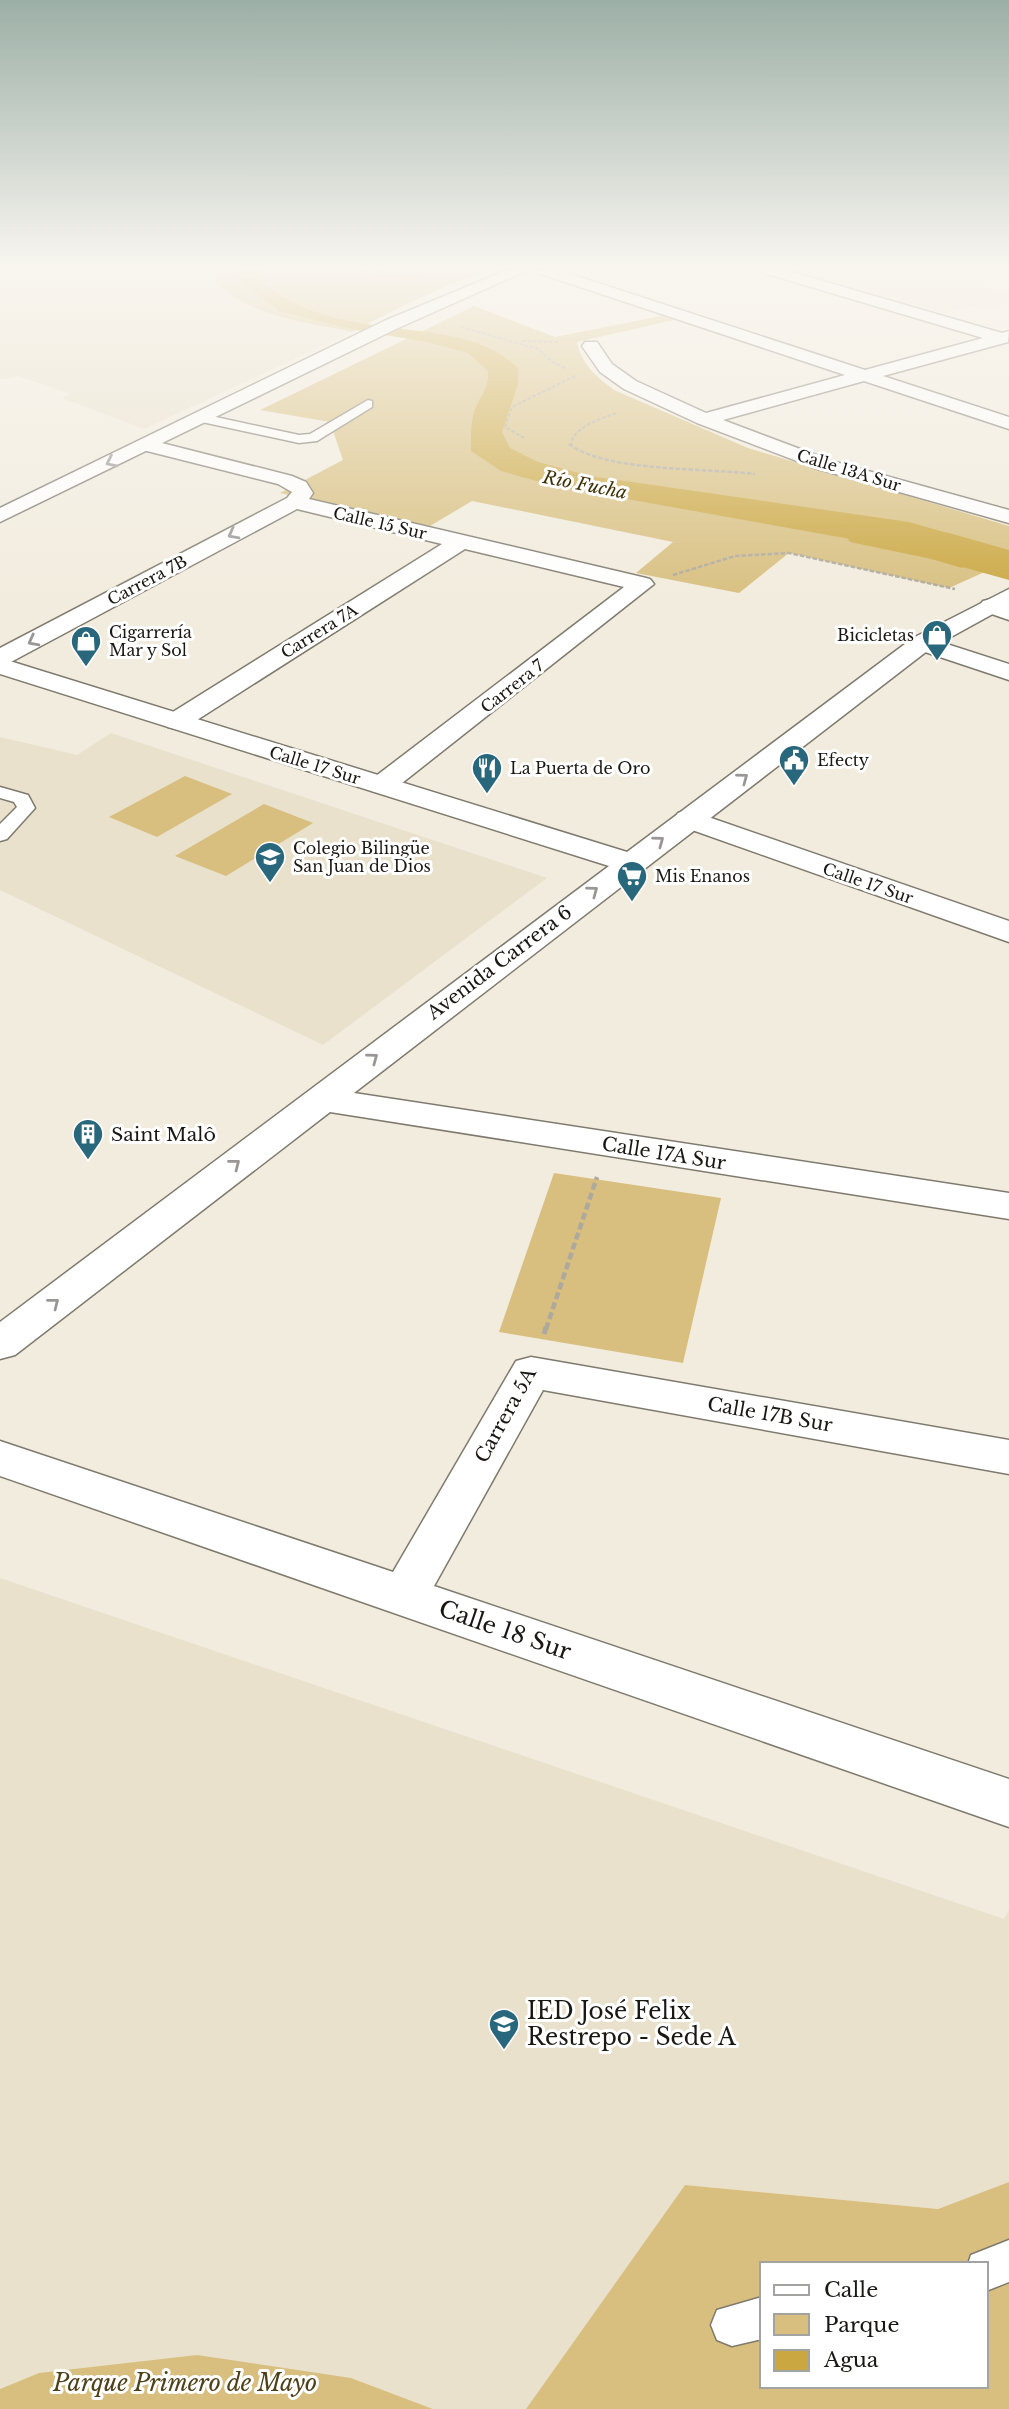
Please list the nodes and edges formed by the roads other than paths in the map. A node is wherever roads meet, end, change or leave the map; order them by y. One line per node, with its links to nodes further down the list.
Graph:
1 (274, 382): 6 (street)
2 (626, 382): 7 (street, Calle 13A Sur)
3 (839, 382): 7 (street)
4 (883, 382): 8 (street)
5 (368, 404): 6 (lane)
6 (202, 418): 9 (street)
7 (704, 419): 12 (street, Calle 13A Sur)
8 (1009, 423)
9 (146, 445): 10 (street); 11 (street, one-way to 11)
10 (294, 502): 13 (street, Calle 15 Sur); 17 (street, Carrera 7B, one-way to 17)
11 (0, 516)
12 (1009, 517)
13 (460, 541): 14 (street, Calle 15 Sur); 20 (street, Carrera 7A)
14 (642, 584): 21 (street, Carrera 7)
15 (1003, 605): 16 (street, Avenida Carrera 6)
16 (922, 643): 19 (street); 23 (street, Avenida Carrera 6, one-way to 16)
17 (0, 659)
18 (0, 666): 20 (street, Calle 17 Sur)
19 (1009, 672)
20 (177, 722): 21 (street, Calle 17 Sur)
21 (382, 785): 25 (street, Calle 17 Sur)
22 (0, 792): 24 (lane)
23 (688, 819): 25 (street, Avenida Carrera 6, one-way to 23); 26 (street, Calle 17 Sur)
24 (0, 835)
25 (630, 863): 27 (street, Avenida Carrera 6, one-way to 25)
26 (1009, 932)
27 (319, 1099): 28 (street, Calle 17A Sur); 29 (street, Avenida Carrera 6, one-way to 27)
28 (1009, 1206)
29 (0, 1344)
30 (531, 1371): 31 (street, Calle 17B Sur); 33 (street, Carrera 5A)
31 (1009, 1457)
32 (0, 1458): 33 (street, Calle 18 Sur)
33 (404, 1596): 34 (street, Calle 18 Sur)
34 (1009, 1803)
35 (1009, 2260): 36 (lane)
36 (988, 2269)

